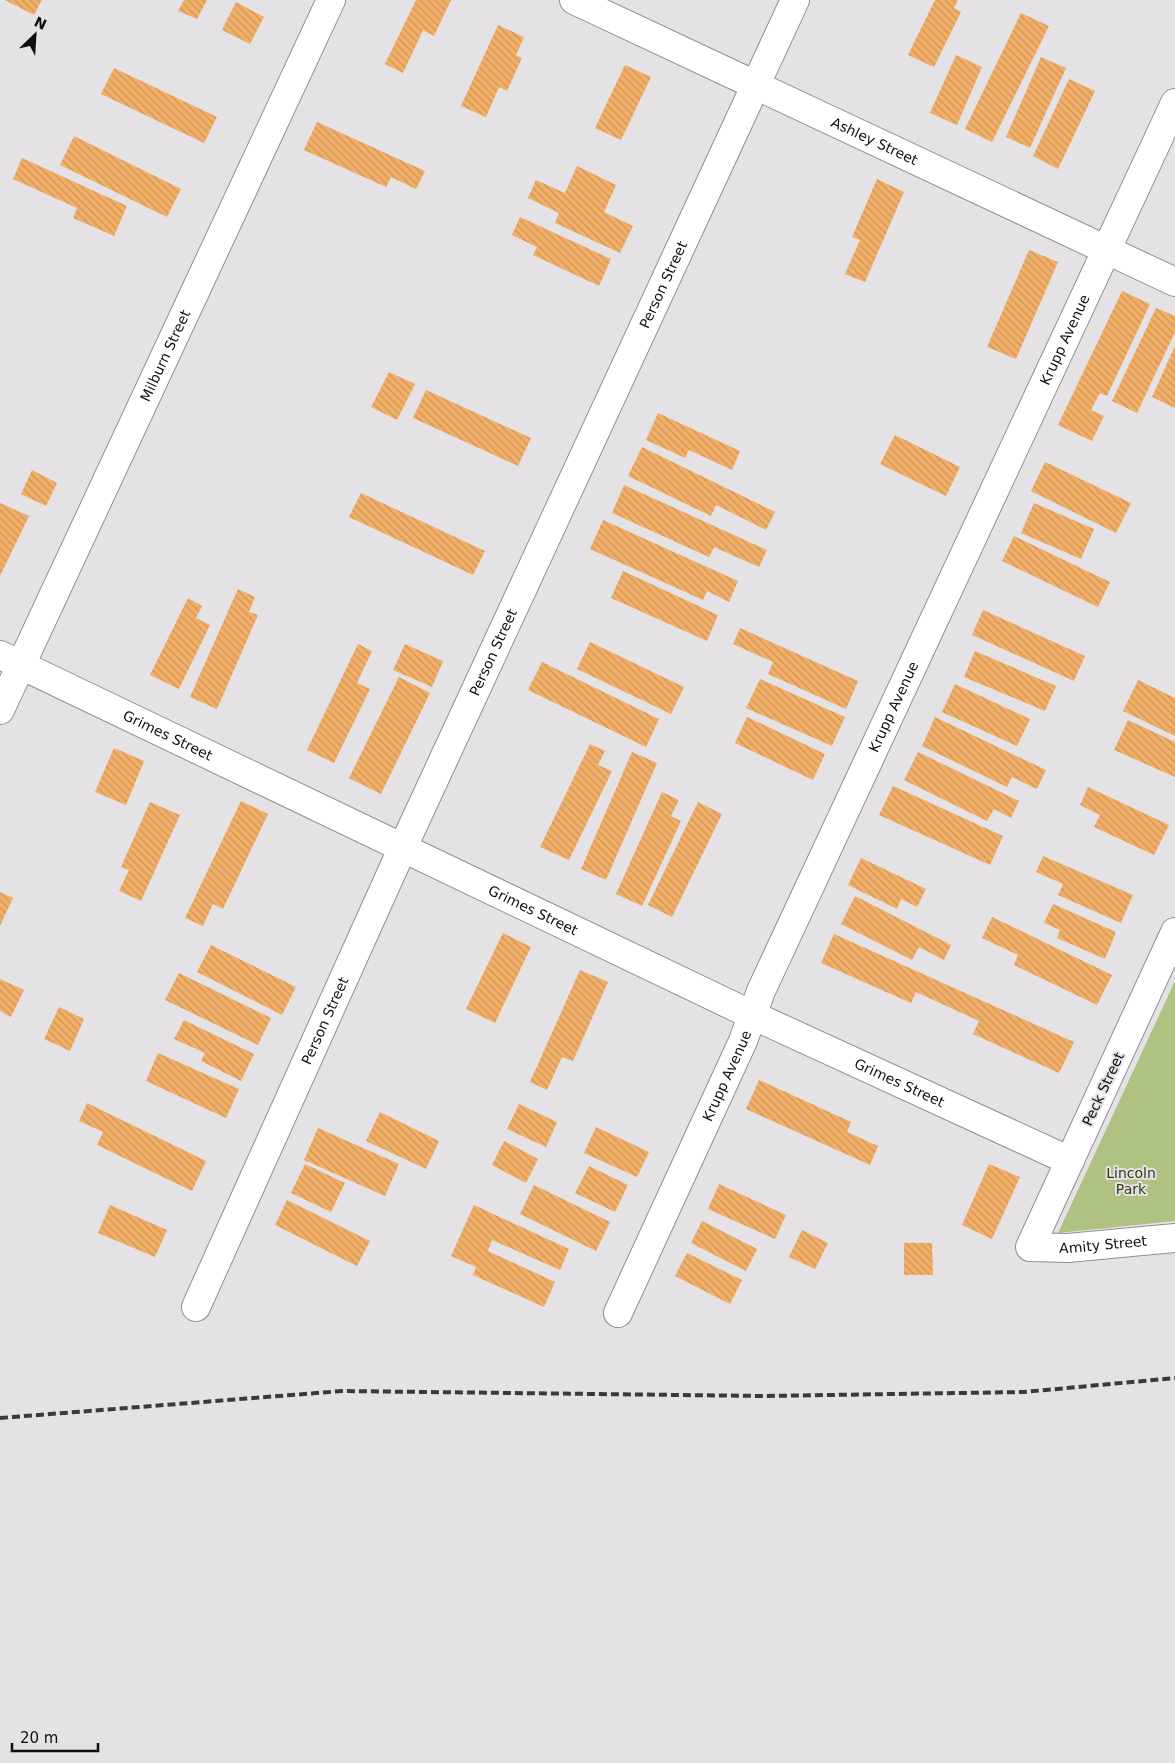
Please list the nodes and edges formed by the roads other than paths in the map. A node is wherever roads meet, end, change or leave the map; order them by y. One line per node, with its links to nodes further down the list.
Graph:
1 (331, 0): 8 (street, Milburn Street)
2 (574, 0): 4 (street, Ashley Street)
3 (795, 0): 4 (street, Person Street)
4 (756, 85): 6 (street, Ashley Street); 10 (street, Person Street)
5 (1175, 102): 6 (street, Krupp Avenue)
6 (1107, 250): 7 (street, Ashley Street); 12 (street, Krupp Avenue)
7 (1175, 282)
8 (10, 660): 9 (street, Milburn Street); 10 (street, Grimes Street)
9 (0, 710)
10 (403, 847): 12 (street, Grimes Street); 16 (street, Person Street)
11 (1175, 932): 13 (street, Peck Street)
12 (752, 1015): 13 (street, Grimes Street); 17 (street, Krupp Avenue)
13 (1070, 1161): 15 (street, Peck Street)
14 (1175, 1238): 15 (street, Amity Street)
15 (1030, 1247)
16 (196, 1307)
17 (618, 1314)

